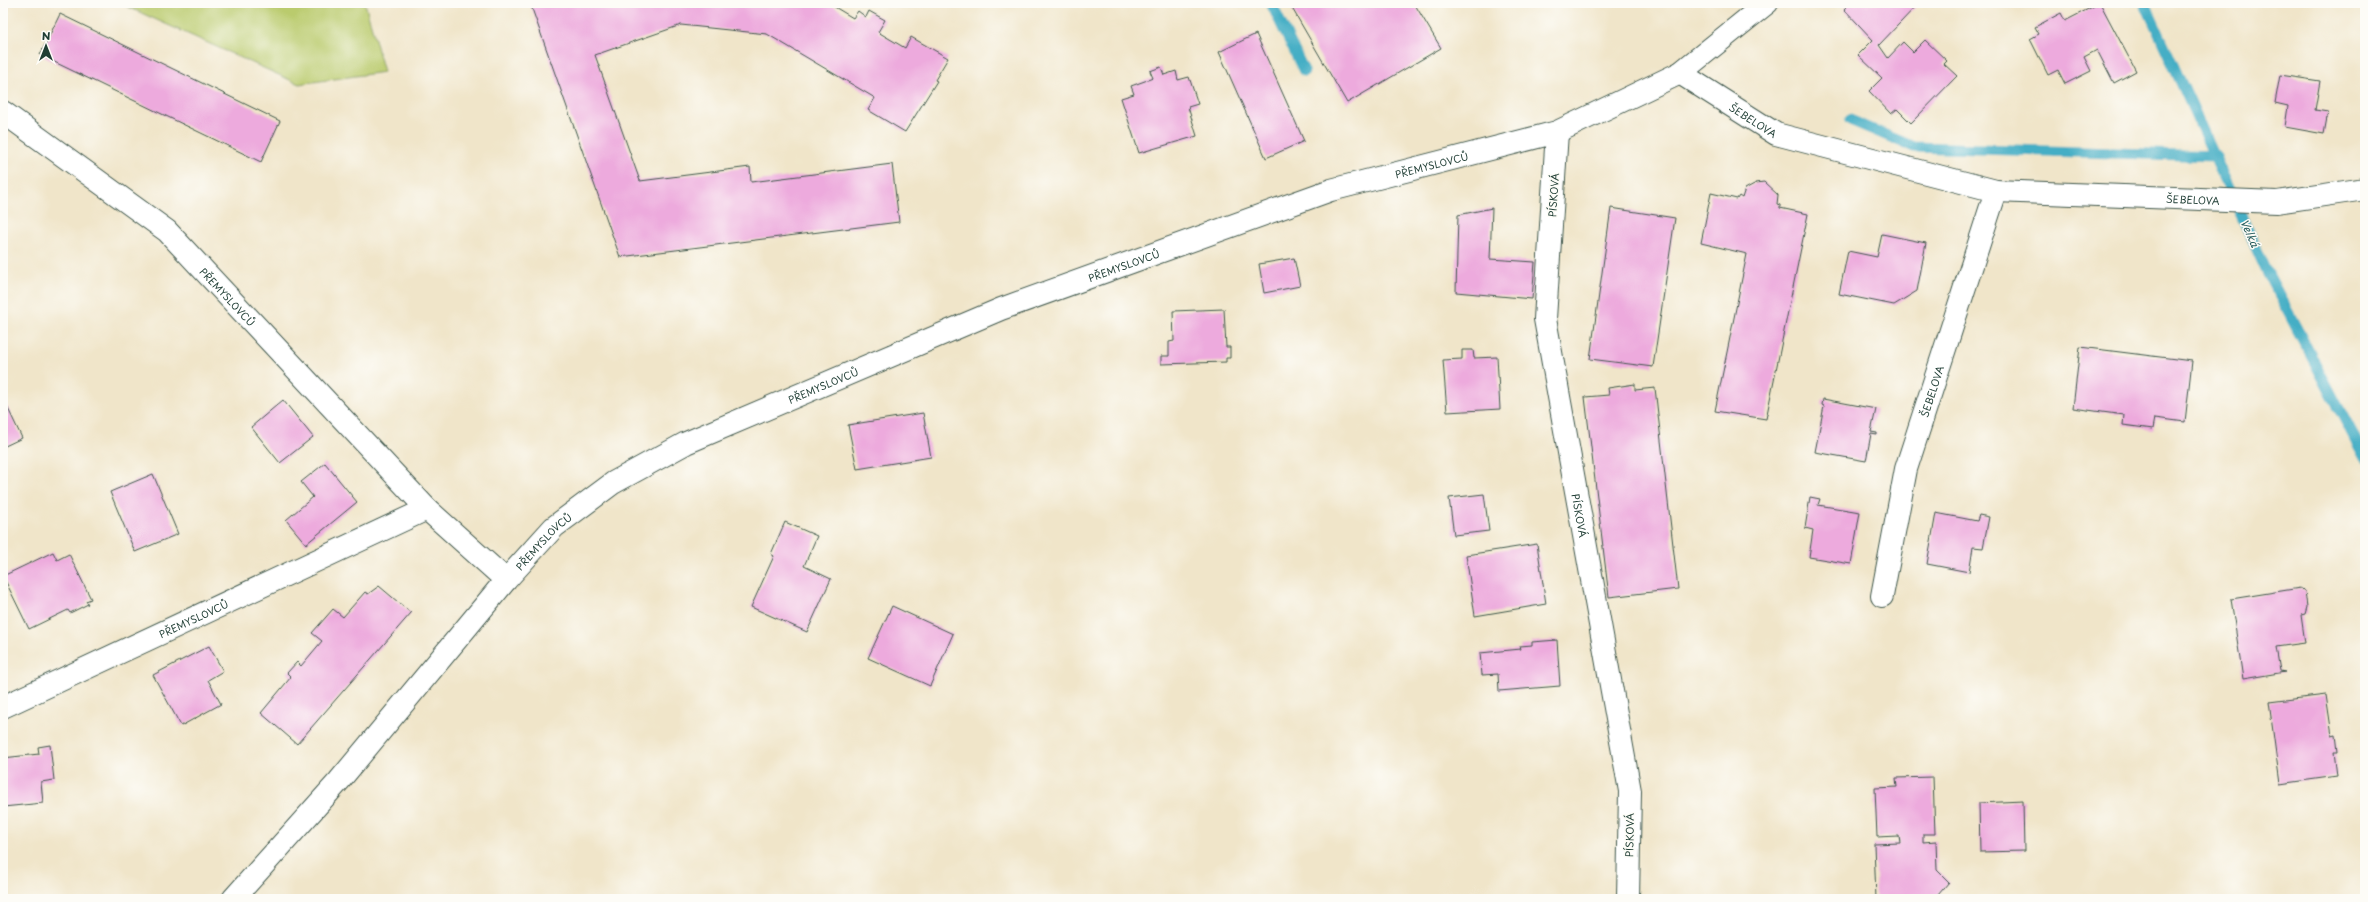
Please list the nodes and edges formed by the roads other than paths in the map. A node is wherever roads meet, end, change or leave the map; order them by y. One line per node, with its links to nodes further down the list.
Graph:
1 (1767, 3): 2 (street, PŘEMYSLOVCŮ)
2 (1680, 72): 4 (street, PŘEMYSLOVCŮ); 6 (street, ŠEBELOVA)
3 (3, 112): 7 (street, PŘEMYSLOVCŮ)
4 (1557, 132): 8 (street, PŘEMYSLOVCŮ); 12 (street, PÍSKOVÁ)
5 (2365, 190): 6 (street, ŠEBELOVA)
6 (1996, 191): 9 (street, ŠEBELOVA)
7 (427, 510): 8 (street, PŘEMYSLOVCŮ); 10 (street, PŘEMYSLOVCŮ)
8 (506, 580): 11 (street, PŘEMYSLOVCŮ)
9 (1882, 596)
10 (3, 707)
11 (233, 899)
12 (1628, 899)

